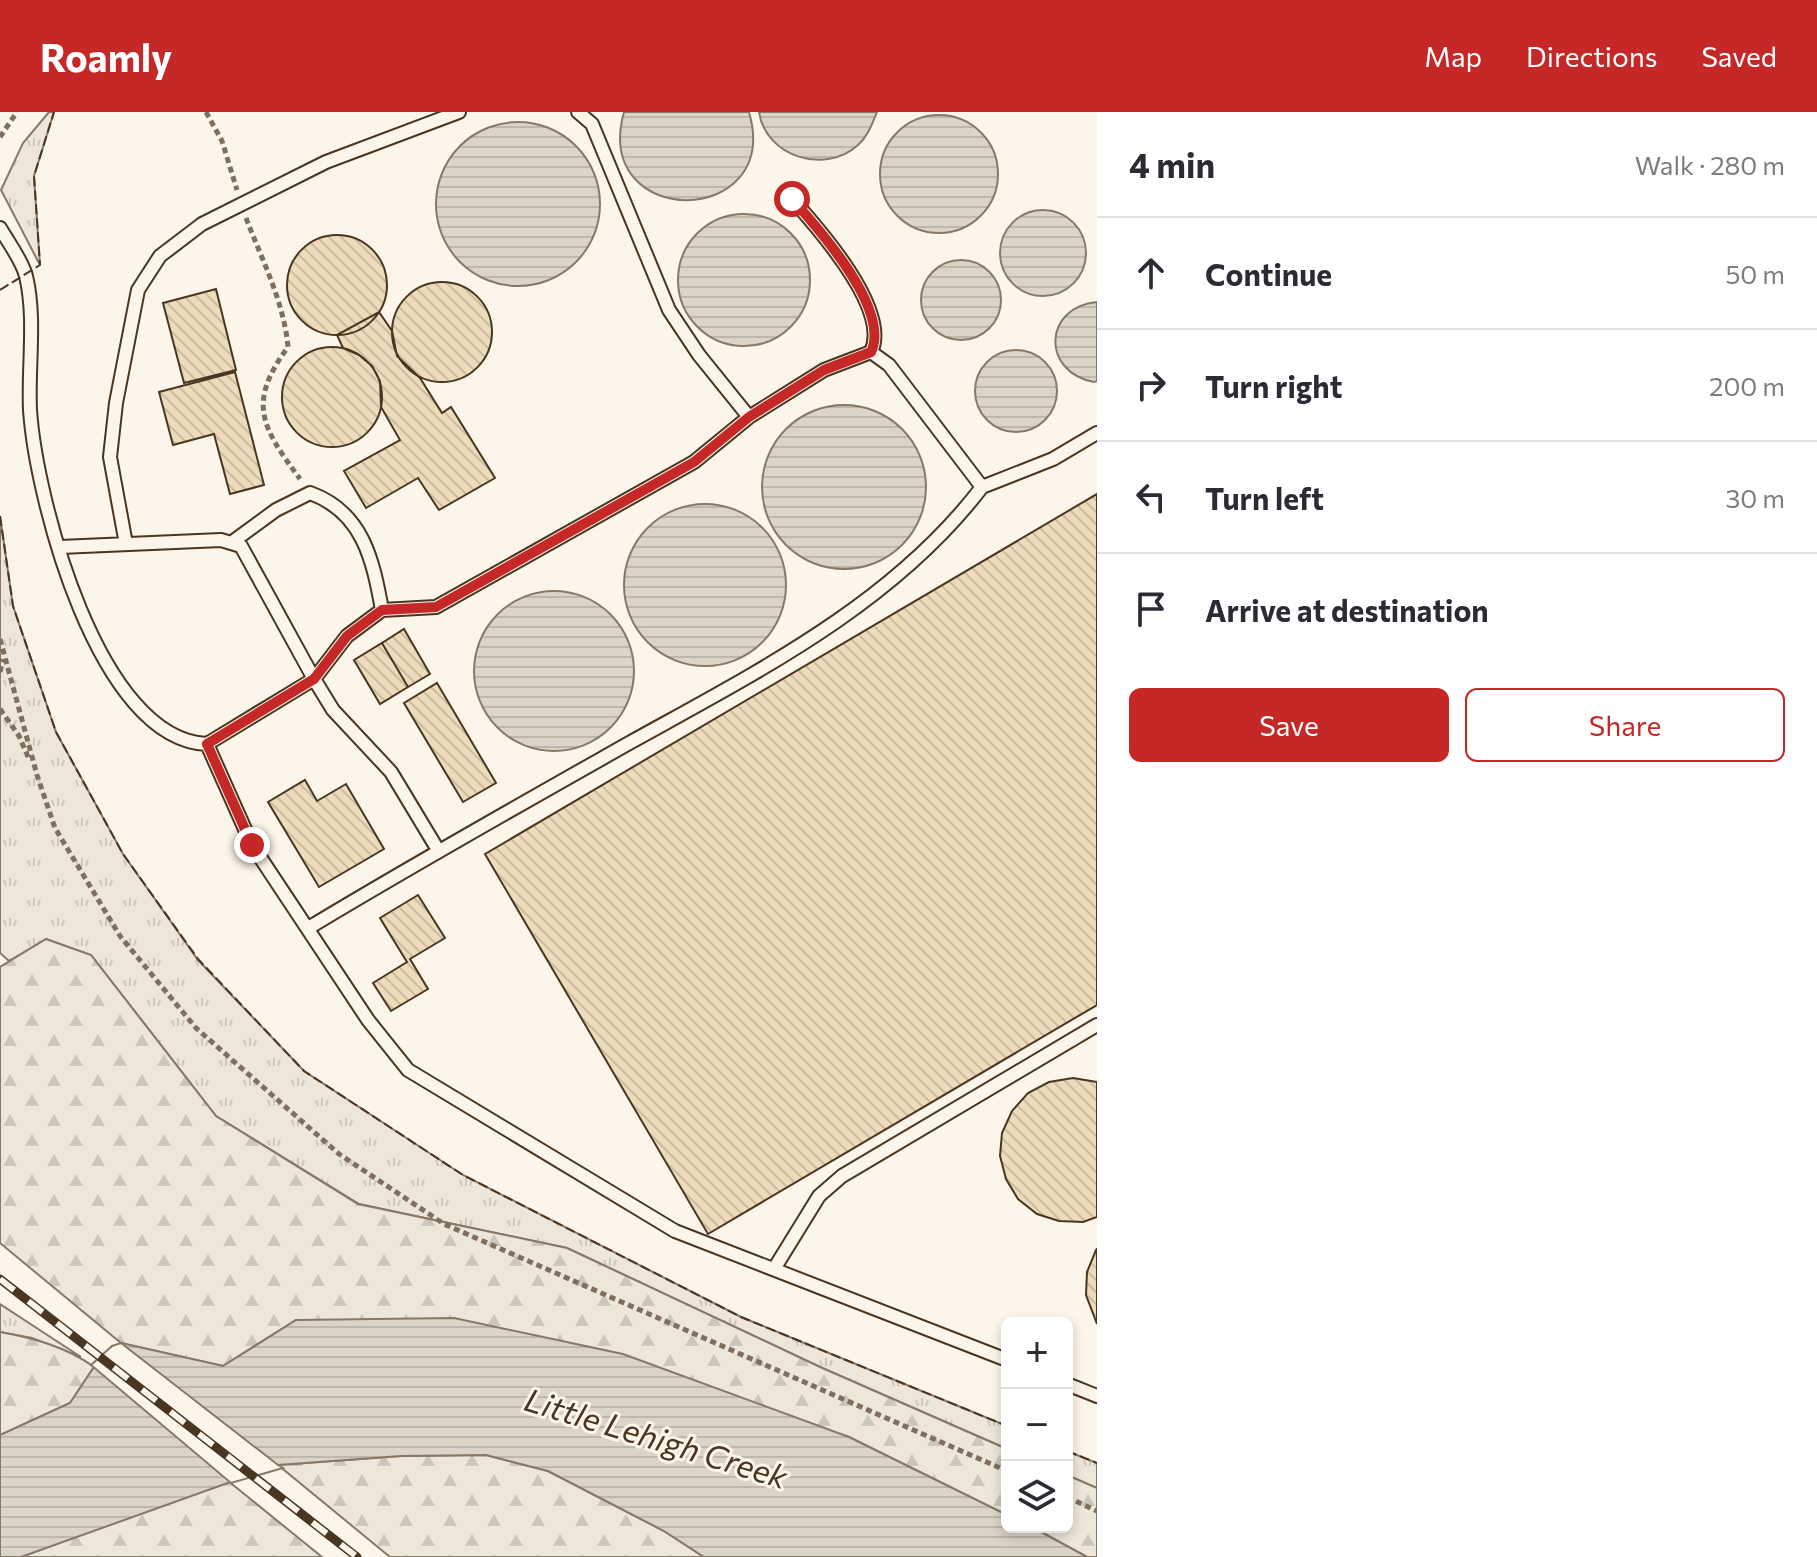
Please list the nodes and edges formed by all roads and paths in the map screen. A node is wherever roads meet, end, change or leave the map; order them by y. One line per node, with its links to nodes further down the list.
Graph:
1 (17, 112): 5 (path)
2 (206, 112): 7 (path)
3 (459, 112): 7 (lane)
4 (578, 112): 10 (lane)
5 (0, 137)
6 (792, 199): 9 (lane)
7 (240, 205): 13 (path); 15 (lane)
8 (0, 228): 16 (lane)
9 (871, 352): 10 (lane); 12 (lane)
10 (749, 417): 17 (lane)
11 (1097, 433): 12 (lane)
12 (982, 487): 25 (lane)
13 (310, 493): 14 (lane); 17 (lane)
14 (231, 543): 15 (lane); 21 (lane)
15 (126, 544): 16 (lane)
16 (60, 547): 23 (lane)
17 (382, 610): 21 (lane)
18 (0, 639): 19 (path)
19 (4, 654): 20 (path); 24 (path)
20 (0, 672)
21 (314, 679): 23 (lane); 25 (lane)
22 (0, 709): 24 (path)
23 (207, 744): 26 (lane)
24 (37, 775): 32 (path)
25 (438, 850): 26 (lane)
26 (310, 927): 28 (lane)
27 (1097, 1025): 28 (lane)
28 (774, 1269): 29 (lane)
29 (1001, 1358)
30 (1073, 1386): 31 (lane)
31 (1097, 1396)
32 (1001, 1468)
33 (1073, 1500): 34 (path)
34 (1097, 1511)

